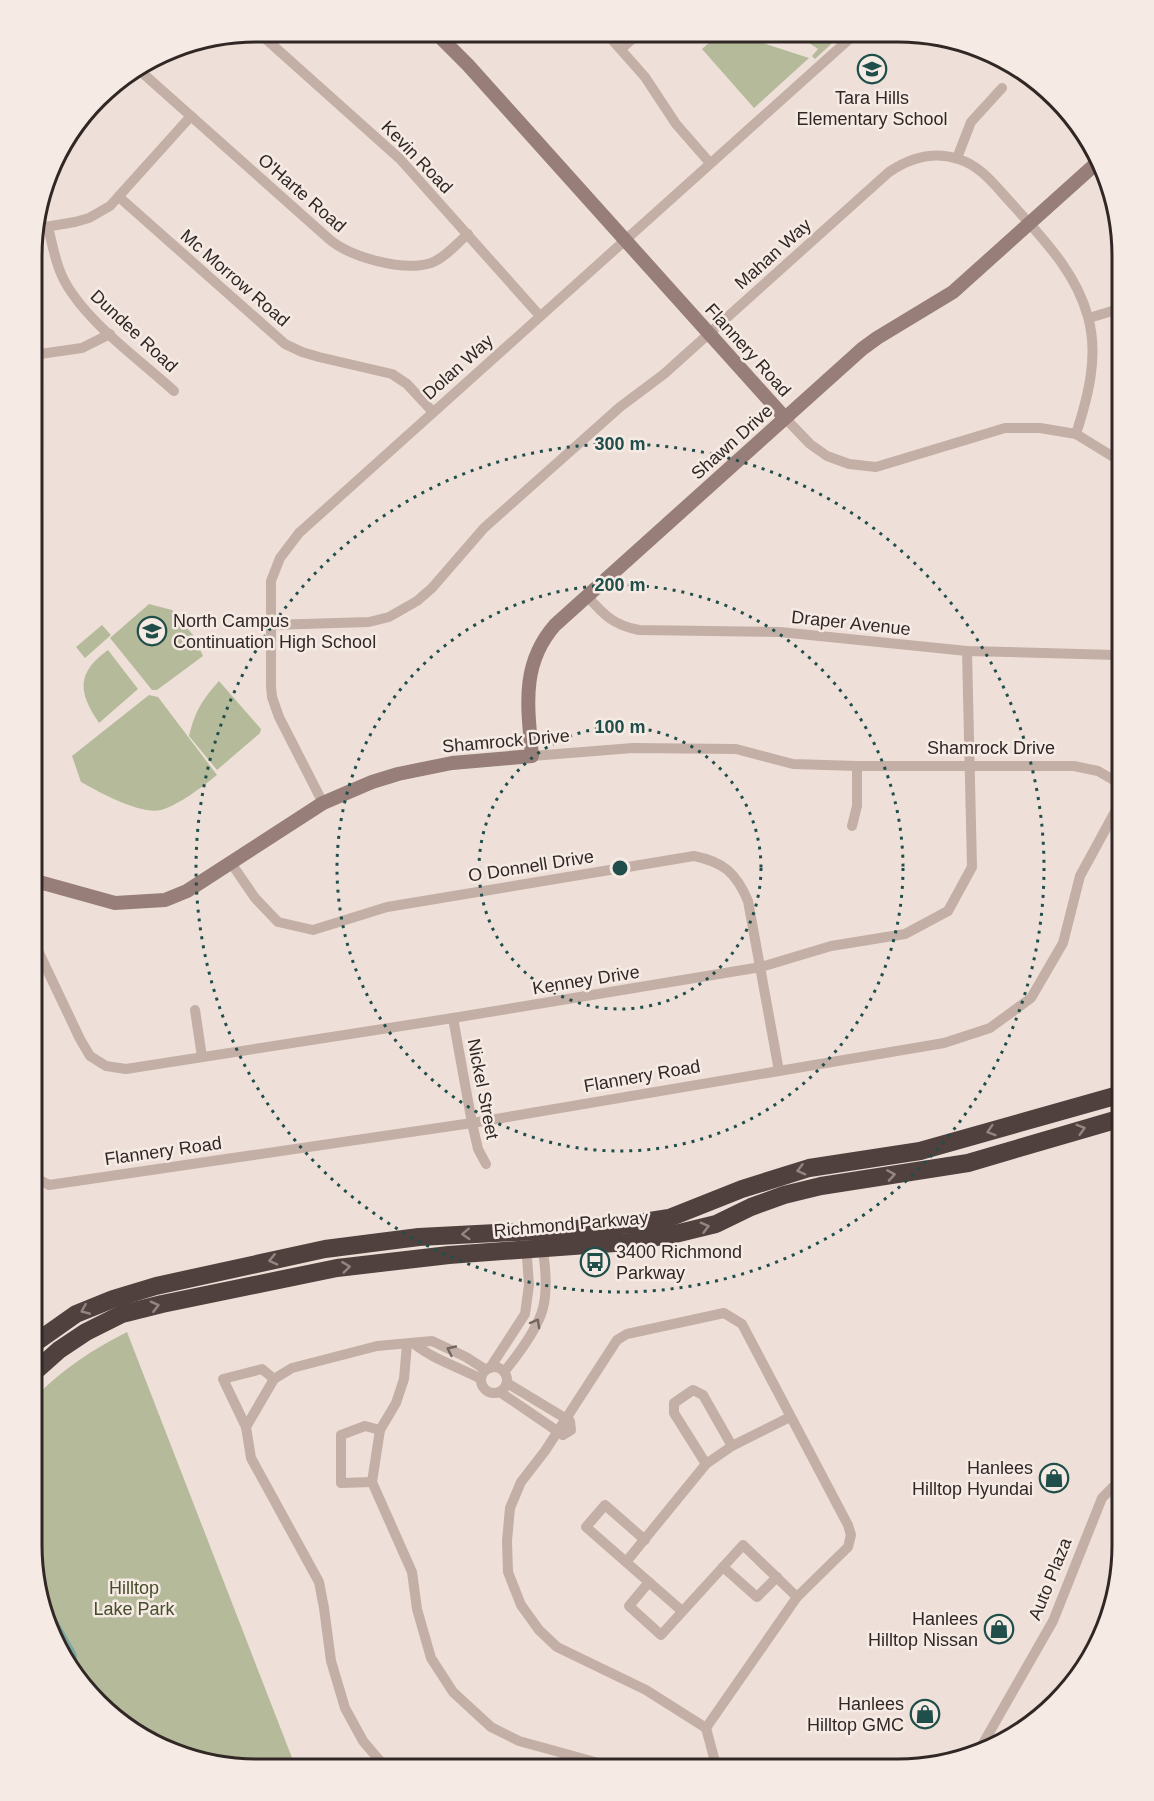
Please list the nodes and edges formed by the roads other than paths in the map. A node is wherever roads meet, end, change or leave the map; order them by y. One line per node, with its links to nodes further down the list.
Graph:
1 (269, 42): 17 (street, Kevin Road)
2 (445, 42): 18 (street, Flannery Road)
3 (614, 42): 6 (street)
4 (629, 42): 6 (street)
5 (846, 42): 11 (street, Dolan Way)
6 (621, 50): 11 (street)
7 (144, 74): 9 (street, O'Harte Road)
8 (1002, 88): 10 (street)
9 (191, 116): 13 (street); 17 (street, O'Harte Road)
10 (957, 158): 14 (street, Mahan Way); 23 (street, Mahan Way)
11 (710, 163): 18 (street, Dolan Way)
12 (1093, 167): 14 (street, Shawn Drive)
13 (119, 197): 15 (street); 26 (street, Mc Morrow Road)
14 (1030, 224): 21 (street, Mahan Way); 27 (street, Shawn Drive)
15 (48, 227): 16 (street); 22 (street, Dundee Road)
16 (44, 228)
17 (468, 234): 20 (street, Kevin Road)
18 (626, 240): 20 (street, Dolan Way); 23 (street, Flannery Road)
19 (1112, 311): 21 (street)
20 (540, 316): 26 (street, Dolan Way)
21 (1089, 318): 28 (street, Mahan Way)
22 (110, 334): 24 (street); 25 (street, Dundee Road)
23 (708, 334): 27 (street, Flannery Road); 31 (street, Mahan Way)
24 (42, 355)
25 (174, 391)
26 (433, 412): 31 (street, Dolan Way)
27 (785, 418): 28 (street, Flannery Road); 30 (street, Shawn Drive)
28 (1076, 434): 29 (street, Flannery Road)
29 (1112, 456)
30 (587, 596): 32 (street, Draper Avenue); 34 (street, Shawn Drive)
31 (270, 625): 38 (street, Dolan Way)
32 (967, 651): 33 (street, Draper Avenue); 36 (street, Kenney Drive)
33 (1112, 655)
34 (532, 756): 35 (street, Shamrock Drive); 38 (street, Shamrock Drive)
35 (856, 766): 36 (street, Shamrock Drive); 40 (street)
36 (969, 767): 37 (street, Shamrock Drive); 44 (street, Kenney Drive)
37 (1112, 779)
38 (323, 803): 41 (street, Shamrock Drive)
39 (1112, 817): 48 (street, Flannery Road)
40 (852, 826)
41 (231, 863): 42 (street, Shamrock Drive); 44 (street, O Donnell Drive)
42 (42, 883)
43 (42, 959): 47 (street, Kenney Drive)
44 (761, 967): 46 (street, Kenney Drive); 48 (street, O Donnell Drive)
45 (195, 1010): 47 (street)
46 (453, 1018): 47 (street, Kenney Drive); 51 (street, Nickel Street)
47 (202, 1057)
48 (779, 1071): 51 (street, Flannery Road)
49 (1112, 1097): 54 (highway, Richmond Parkway, one-way to 54)
50 (1112, 1121): 54 (highway, Richmond Parkway, one-way to 50)
51 (472, 1123): 52 (street, Nickel Street); 53 (street, Flannery Road)
52 (486, 1164)
53 (42, 1181)
54 (534, 1240): 55 (highway, Richmond Parkway, one-way to 55); 57 (highway, Richmond Parkway, one-way to 54); 58 (street); 60 (street, one-way to 54)
55 (42, 1338)
56 (410, 1343): 58 (street); 59 (street); 66 (street)
57 (42, 1365)
58 (486, 1373): 60 (street); 60 (street)
59 (274, 1379): 65 (street); 65 (street)
60 (504, 1382): 61 (street); 62 (street)
61 (534, 1399): 62 (street); 64 (street)
62 (527, 1410): 67 (street)
63 (790, 1416): 64 (street); 68 (street); 77 (street)
64 (565, 1418): 67 (street)
65 (246, 1427): 81 (street)
66 (380, 1430): 70 (street); 70 (street)
67 (557, 1431): 79 (street)
68 (732, 1446): 69 (street); 69 (street)
69 (706, 1464): 72 (street)
70 (372, 1482): 82 (street)
71 (1112, 1488): 80 (street, Auto Plaza)
72 (645, 1540): 73 (street); 73 (street)
73 (626, 1562): 76 (street)
74 (723, 1567): 75 (street); 75 (street); 78 (street)
75 (777, 1577): 77 (street)
76 (649, 1582): 78 (street); 78 (street)
77 (797, 1597): 79 (street)
78 (682, 1611)
79 (706, 1728): 83 (street)
80 (983, 1742)
81 (378, 1759)
82 (575, 1759)
83 (714, 1759)

